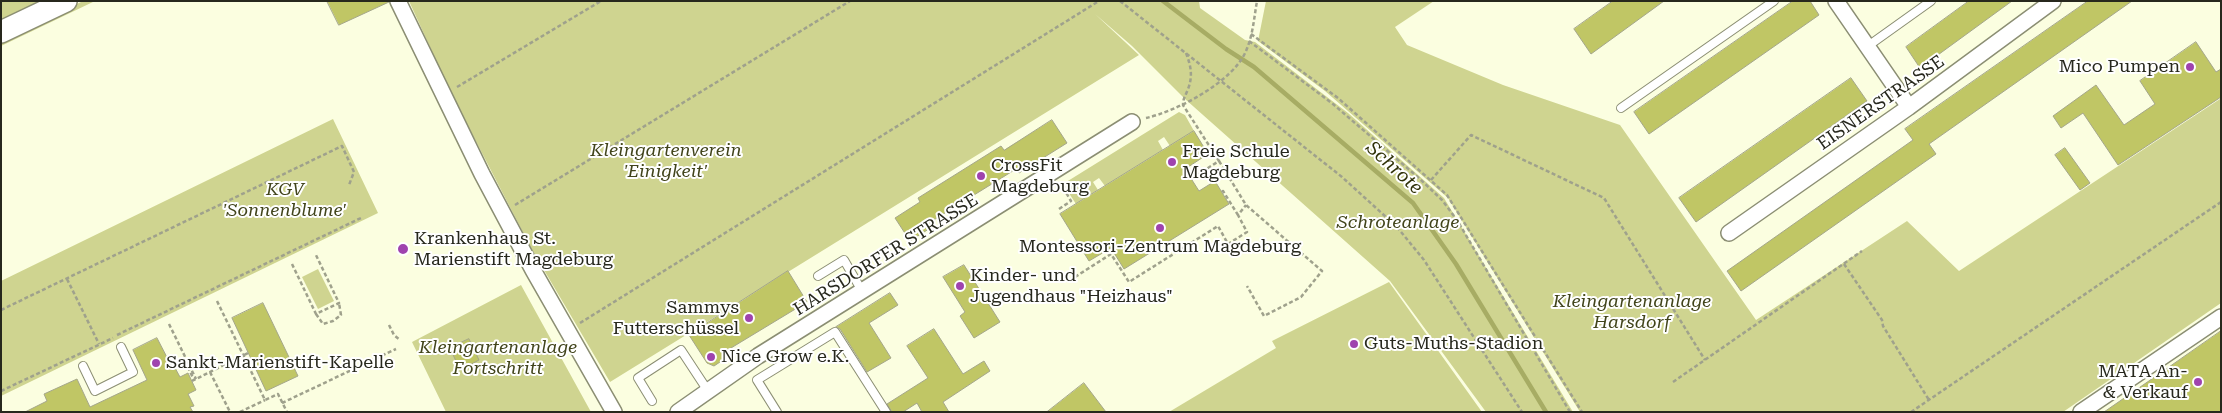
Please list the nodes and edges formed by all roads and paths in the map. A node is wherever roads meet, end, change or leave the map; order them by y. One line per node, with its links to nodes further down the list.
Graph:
1 (66, 1): 12 (main road)
2 (398, 1): 72 (street)
3 (602, 1): 18 (path)
4 (850, 1): 31 (path)
5 (1099, 1): 52 (path)
6 (1120, 1): 16 (path)
7 (1256, 1): 13 (path)
8 (1774, 1): 21 (lane)
9 (1836, 1): 15 (street)
10 (1931, 1): 15 (lane)
11 (2053, 1): 20 (street, EISNERSTRASSE)
12 (1, 32)
13 (1251, 34): 14 (path); 26 (path)
14 (1249, 41): 17 (path); 77 (path)
15 (1868, 46): 20 (street)
16 (1186, 52): 17 (path); 19 (path)
17 (1222, 80): 19 (path); 76 (path)
18 (450, 91)
19 (1183, 105): 22 (path); 23 (path)
20 (1909, 107): 35 (street, EISNERSTRASSE)
21 (1621, 108)
22 (1132, 122): 24 (street, HARSDORFER STRASSE)
23 (1219, 161): 25 (path); 30 (path)
24 (1053, 173): 32 (path); 44 (street, HARSDORFER STRASSE)
25 (1191, 180)
26 (1431, 180): 59 (path); 78 (path)
27 (349, 185): 42 (path)
28 (1222, 192): 33 (path)
29 (2221, 202): 66 (path)
30 (1246, 206): 33 (path); 43 (path)
31 (510, 208)
32 (1059, 209)
33 (1238, 215): 41 (path)
34 (364, 217): 54 (path)
35 (1729, 233)
36 (1862, 251): 39 (path)
37 (315, 253): 46 (path)
38 (292, 264): 48 (path)
39 (1844, 264): 59 (path); 66 (path)
40 (818, 276): 44 (lane)
41 (1075, 277)
42 (67, 279): 47 (path); 54 (path)
43 (1247, 286)
44 (862, 291): 64 (street, HARSDORFER STRASSE)
45 (217, 301): 58 (path)
46 (339, 303): 48 (path); 48 (path)
47 (1, 310)
48 (316, 314)
49 (2221, 317): 80 (street)
50 (169, 324): 61 (path)
51 (389, 325): 53 (path)
52 (577, 325)
53 (400, 340)
54 (99, 344): 63 (path)
55 (121, 347): 60 (lane)
56 (396, 349): 68 (path)
57 (248, 353): 58 (path)
58 (244, 356): 61 (path); 65 (path)
59 (1704, 360): 62 (path)
60 (83, 366)
61 (210, 372): 69 (path)
62 (1674, 382)
63 (1, 392)
64 (708, 392): 67 (lane); 73 (street, HARSDORFER STRASSE)
65 (265, 400): 68 (path); 70 (path)
66 (1929, 400): 79 (path)
67 (652, 401)
68 (282, 403): 71 (path)
69 (230, 412)
70 (240, 412)
71 (287, 412)
72 (614, 412)
73 (678, 412)
74 (777, 412): 75 (lane)
75 (886, 412)
76 (1522, 412)
77 (1570, 412)
78 (1582, 412)
79 (1911, 412)
80 (2081, 412)

